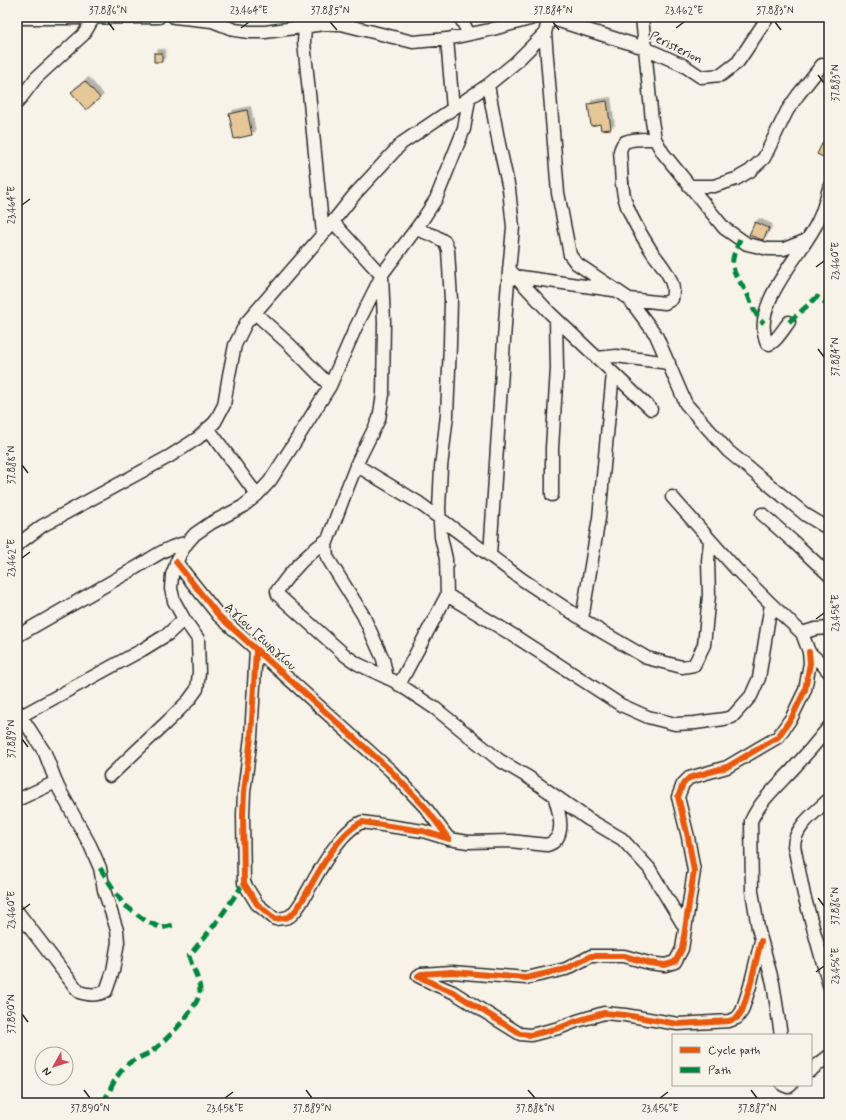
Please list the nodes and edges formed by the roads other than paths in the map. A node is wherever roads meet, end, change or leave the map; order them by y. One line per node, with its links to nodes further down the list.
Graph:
1 (94, 17): 2 (street); 9 (street); 19 (street)
2 (159, 17)
3 (174, 17): 10 (street)
4 (460, 17): 13 (street)
5 (537, 17): 13 (street)
6 (548, 17): 12 (street); 15 (street, Peristerion)
7 (642, 17): 15 (street)
8 (768, 17): 15 (street, Peristerion)
9 (17, 18)
10 (210, 19): 11 (street)
11 (305, 27): 14 (street); 26 (street)
12 (545, 33): 17 (street); 30 (street)
13 (469, 34): 14 (street)
14 (447, 39): 20 (street)
15 (645, 48): 21 (street)
16 (822, 65): 22 (street)
17 (488, 85): 18 (street); 28 (street)
18 (469, 99): 20 (street); 25 (street)
19 (17, 104)
20 (453, 109): 24 (street)
21 (655, 139): 22 (street); 31 (street)
22 (689, 186): 27 (street)
23 (829, 188): 27 (street)
24 (333, 222): 26 (street); 29 (street)
25 (416, 229): 29 (street); 46 (street)
26 (323, 234): 32 (street)
27 (807, 240): 34 (street)
28 (511, 272): 30 (street); 33 (street); 52 (street)
29 (382, 276): 38 (street); 41 (street)
30 (617, 290): 31 (street)
31 (629, 299): 36 (street)
32 (255, 314): 38 (street); 40 (street)
33 (556, 320): 35 (street); 43 (street)
34 (790, 322)
35 (597, 358): 36 (street); 37 (street)
36 (669, 363): 47 (street)
37 (613, 373): 39 (street); 58 (street)
38 (330, 386): 42 (street)
39 (651, 409)
40 (208, 428): 42 (street); 51 (street)
41 (356, 465): 46 (street); 48 (street)
42 (257, 495): 50 (street)
43 (552, 495)
44 (672, 497): 49 (street)
45 (762, 514): 54 (street)
46 (440, 519): 52 (street); 55 (street)
47 (829, 528)
48 (328, 539): 65 (street); 65 (street)
49 (710, 541): 56 (street); 58 (street)
50 (187, 543): 53 (street); 61 (street)
51 (17, 545)
52 (490, 555): 58 (street)
53 (176, 562): 57 (street); 62 (street, Αγίου Γεωργίου)
54 (829, 576)
55 (447, 595): 56 (street); 66 (street)
56 (771, 604): 60 (street)
57 (184, 619): 67 (street); 69 (street)
58 (582, 619)
59 (829, 628): 60 (street)
60 (802, 633): 63 (street)
61 (17, 636)
62 (256, 650): 74 (street, Αγίου Γεωργίου); 74 (street)
63 (809, 652): 64 (street); 76 (street)
64 (829, 672)
65 (387, 678): 66 (street)
66 (399, 685): 71 (street)
67 (18, 715): 70 (street)
68 (829, 727): 77 (street)
69 (110, 776)
70 (56, 782): 73 (street); 75 (street)
71 (554, 795): 74 (street); 76 (street)
72 (829, 799): 78 (street)
73 (17, 800)
74 (449, 839)
75 (17, 911)
76 (685, 928): 77 (street)
77 (761, 941): 79 (street)
78 (829, 985)
79 (780, 1034)
80 (829, 1056): 81 (street)
81 (812, 1069)

